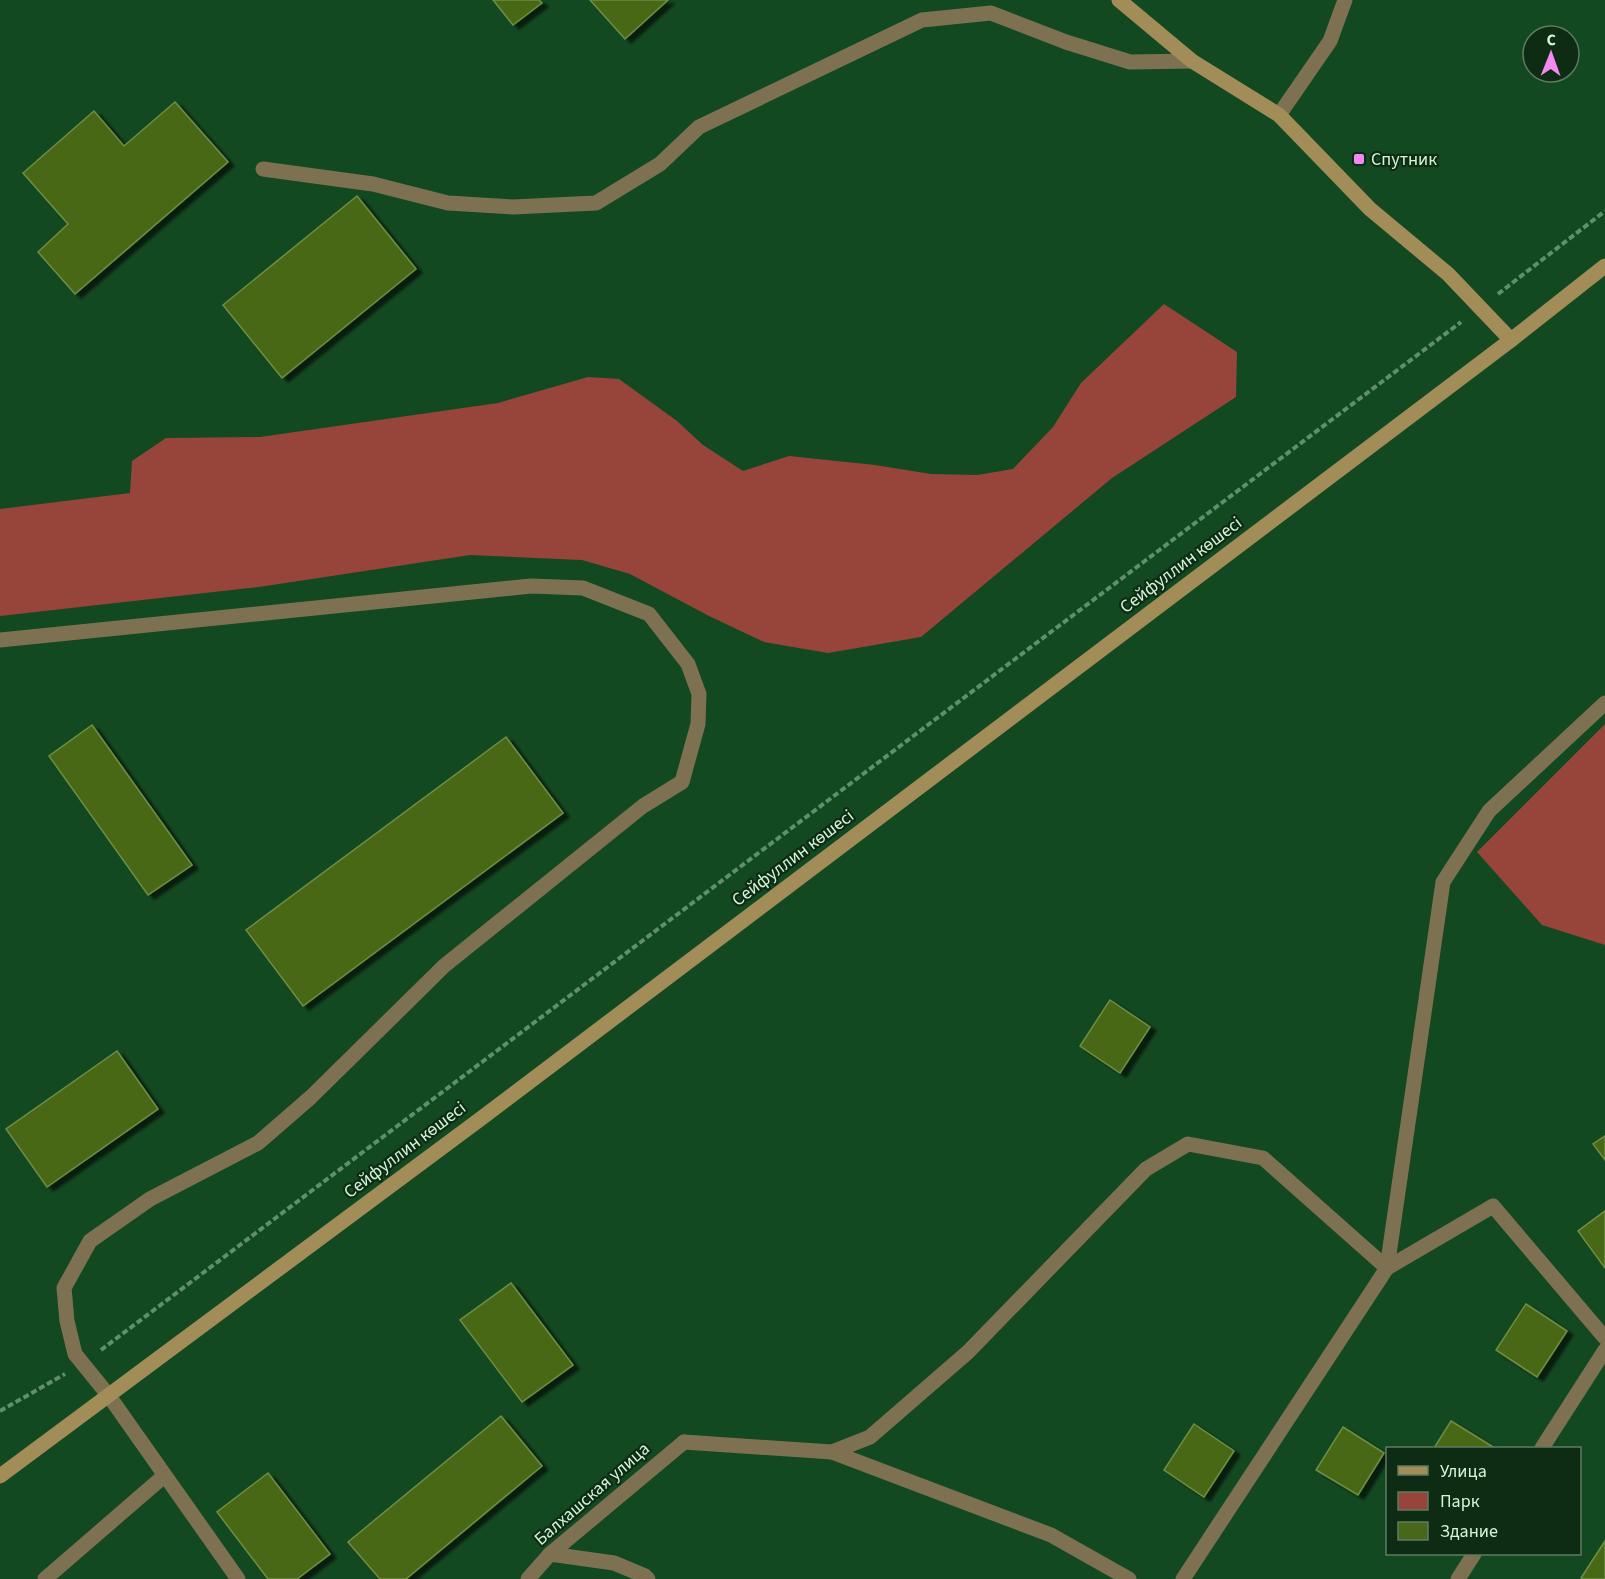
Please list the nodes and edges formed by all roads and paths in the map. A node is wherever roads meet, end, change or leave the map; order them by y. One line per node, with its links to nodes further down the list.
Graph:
1 (1119, 0): 3 (main road)
2 (1345, 0): 4 (street)
3 (1192, 61): 4 (main road); 5 (street)
4 (1279, 115): 8 (main road)
5 (263, 169)
6 (1605, 211): 8 (path)
7 (1605, 266): 9 (main road, Сейфуллин көшесі)
8 (1481, 307): 9 (main road); 15 (path)
9 (1511, 340): 16 (main road, Сейфуллин көшесі)
10 (0, 640): 15 (street)
11 (1605, 703): 12 (street)
12 (1387, 1268): 13 (street); 19 (street); 29 (street)
13 (1605, 1338)
14 (1605, 1350): 18 (street)
15 (82, 1364): 16 (street); 17 (path)
16 (109, 1396): 20 (main road, Сейфуллин көшесі); 21 (street)
17 (0, 1411)
18 (1543, 1447)
19 (832, 1452): 22 (street, Балхашская улица); 28 (street)
20 (0, 1476)
21 (164, 1476): 24 (street); 25 (street)
22 (550, 1554): 26 (street, Балхашская улица); 27 (street)
23 (1473, 1555): 30 (street)
24 (45, 1579)
25 (237, 1579)
26 (528, 1579)
27 (648, 1579)
28 (1130, 1579)
29 (1184, 1579)
30 (1458, 1579)

